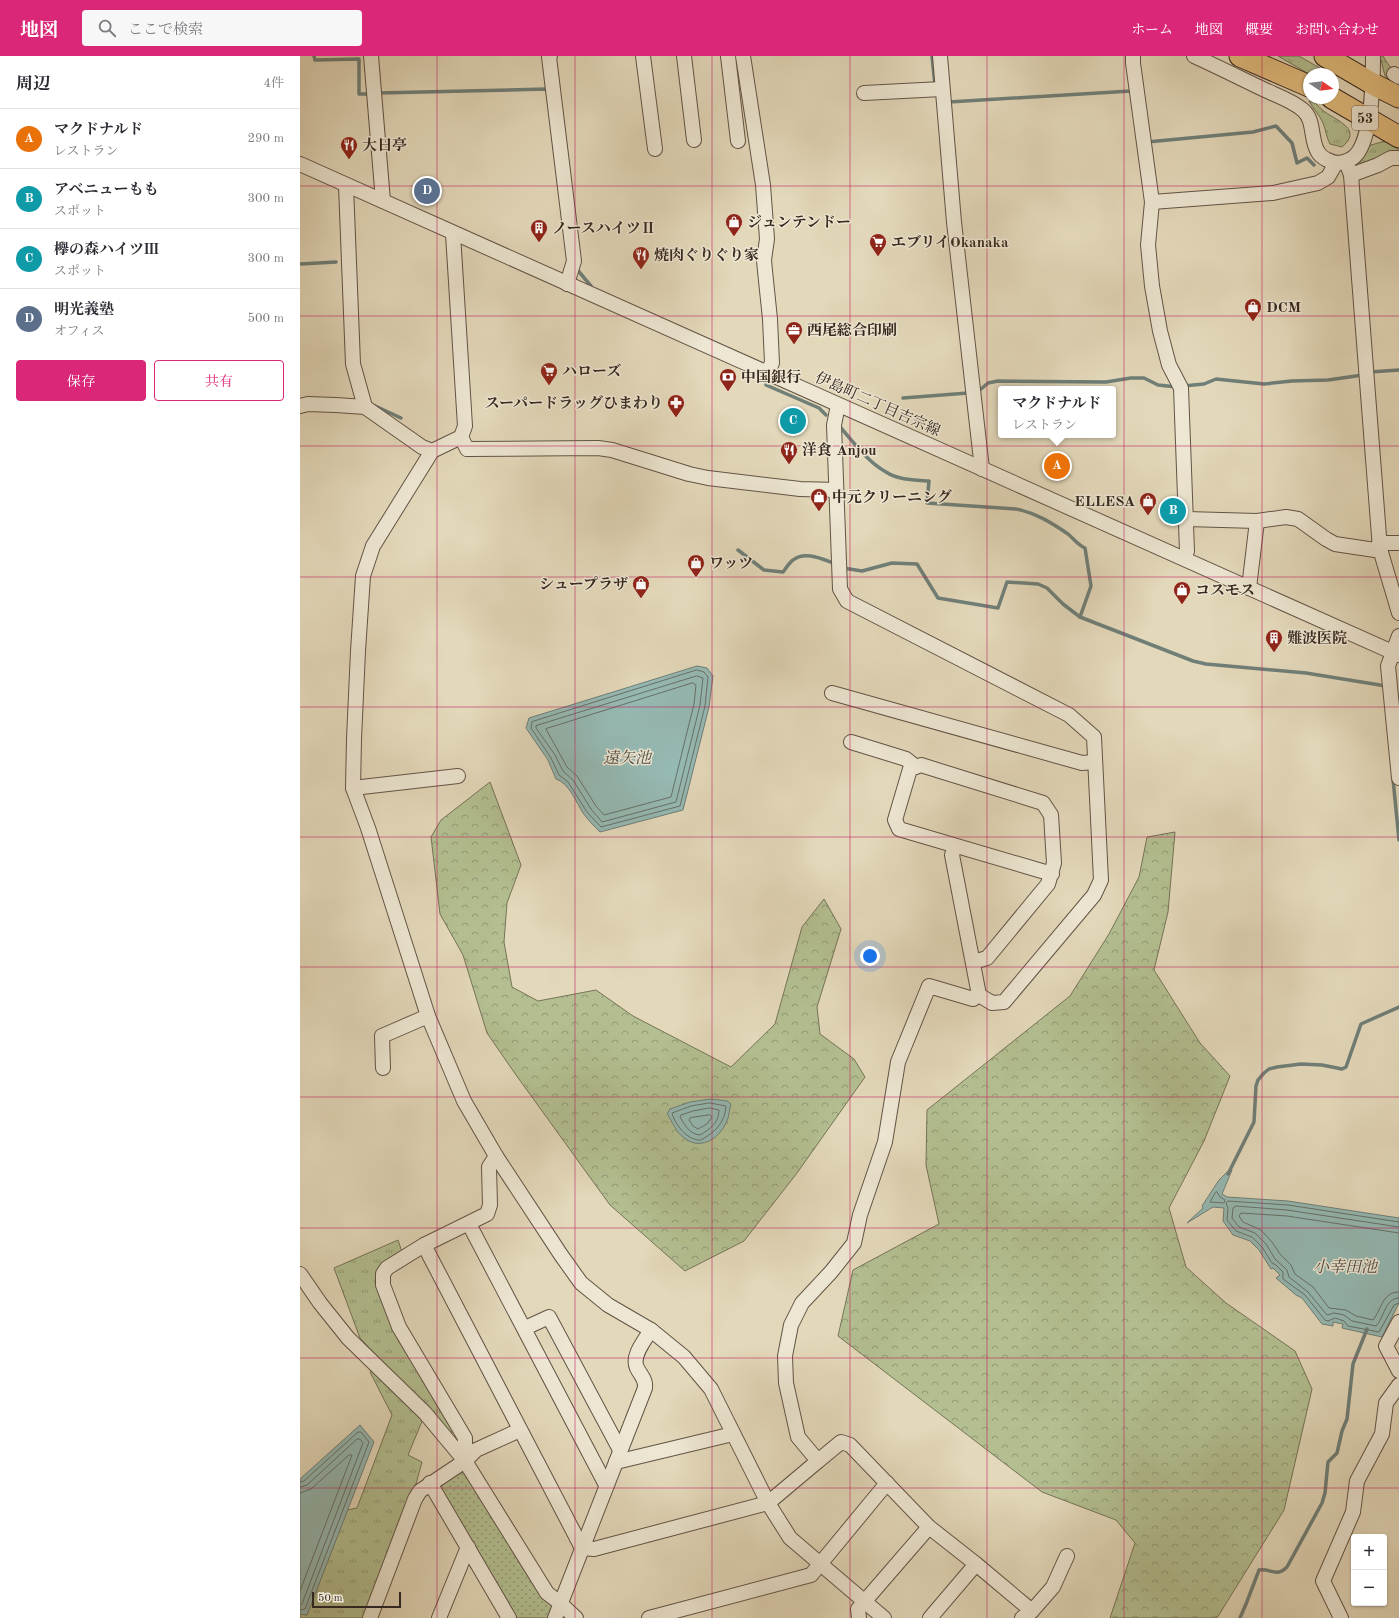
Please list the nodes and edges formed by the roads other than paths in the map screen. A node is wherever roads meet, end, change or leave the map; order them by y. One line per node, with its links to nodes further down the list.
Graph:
1 (371, 56): 30 (street)
2 (550, 56): 33 (street)
3 (643, 56): 25 (street)
4 (684, 56): 23 (street)
5 (728, 56): 24 (street)
6 (743, 56): 34 (street)
7 (940, 56): 18 (street)
8 (1133, 56): 31 (street)
9 (1194, 56): 28 (street)
10 (1240, 56): 15 (highway)
11 (1260, 56): 14 (highway)
12 (1325, 56): 16 (highway, 53)
13 (1374, 56): 16 (street)
14 (1303, 81)
15 (1303, 82)
16 (1373, 84): 17 (highway, 53); 21 (street)
17 (1398, 88)
18 (938, 89): 19 (street); 40 (street)
19 (864, 93)
20 (1339, 102): 21 (highway, 53)
21 (1368, 120): 22 (highway, 53); 28 (street)
22 (1399, 137)
23 (694, 140)
24 (738, 141)
25 (655, 149)
26 (1399, 158): 28 (street)
27 (300, 164): 29 (street, 伊島町二丁目吉宗線)
28 (1344, 167): 31 (street); 45 (street)
29 (346, 186): 30 (street, 伊島町二丁目吉宗線); 37 (street)
30 (383, 201): 32 (street, 伊島町二丁目吉宗線)
31 (1152, 202): 42 (street)
32 (453, 234): 33 (street, 伊島町二丁目吉宗線); 38 (street)
33 (567, 284): 34 (street, 伊島町二丁目吉宗線)
34 (767, 373): 35 (street, 伊島町二丁目吉宗線)
35 (838, 405): 40 (street, 伊島町二丁目吉宗線); 41 (street)
36 (300, 406): 37 (street)
37 (365, 407): 39 (street)
38 (461, 437): 39 (street); 41 (street)
39 (432, 451): 57 (street)
40 (982, 469): 46 (street, 伊島町二丁目吉宗線)
41 (836, 490): 53 (street)
42 (1186, 520): 43 (street); 46 (street)
43 (1257, 521): 45 (street); 47 (street)
44 (1399, 543): 45 (street)
45 (1378, 548): 48 (street)
46 (1184, 558): 47 (street, 伊島町二丁目吉宗線)
47 (1249, 588): 50 (street, 伊島町二丁目吉宗線)
48 (1399, 613)
49 (1399, 636): 50 (street)
50 (1396, 654): 56 (street)
51 (832, 693): 53 (street)
52 (851, 742): 54 (street)
53 (1095, 762): 61 (street)
54 (916, 767): 58 (street); 59 (street)
55 (458, 776): 57 (street)
56 (1399, 778)
57 (353, 788): 62 (street)
58 (955, 846): 59 (street); 60 (street)
59 (1052, 874): 60 (street)
60 (973, 962): 61 (street)
61 (979, 995): 77 (street)
62 (428, 1016): 63 (street); 64 (street)
63 (383, 1068)
64 (496, 1156): 65 (street); 70 (street)
65 (469, 1224): 66 (street); 69 (street)
66 (424, 1245): 73 (street); 76 (street)
67 (300, 1274): 76 (street)
68 (1399, 1322): 71 (street)
69 (525, 1328): 75 (street); 80 (street)
70 (651, 1330): 74 (street); 75 (street)
71 (1399, 1370)
72 (1399, 1385): 100 (street)
73 (520, 1430): 76 (street); 84 (street)
74 (733, 1434): 75 (street); 81 (street)
75 (618, 1456): 80 (street)
76 (464, 1461): 78 (street); 89 (street)
77 (818, 1462): 79 (street); 81 (street)
78 (430, 1483): 83 (street); 91 (street)
79 (887, 1483): 82 (street); 87 (street)
80 (606, 1485): 84 (street)
81 (768, 1503): 84 (street); 87 (street)
82 (929, 1527): 86 (street); 88 (street)
83 (468, 1547): 92 (street); 93 (street)
84 (582, 1548): 89 (street)
85 (1067, 1556): 90 (street)
86 (976, 1564): 90 (street); 99 (street)
87 (820, 1565): 88 (street); 96 (street)
88 (864, 1602): 97 (street); 98 (street)
89 (560, 1603): 94 (street); 95 (street)
90 (1027, 1615)
91 (370, 1618)
92 (439, 1618)
93 (508, 1618)
94 (555, 1618)
95 (576, 1618)
96 (649, 1618)
97 (860, 1618)
98 (884, 1618)
99 (930, 1618)
100 (1341, 1618)

